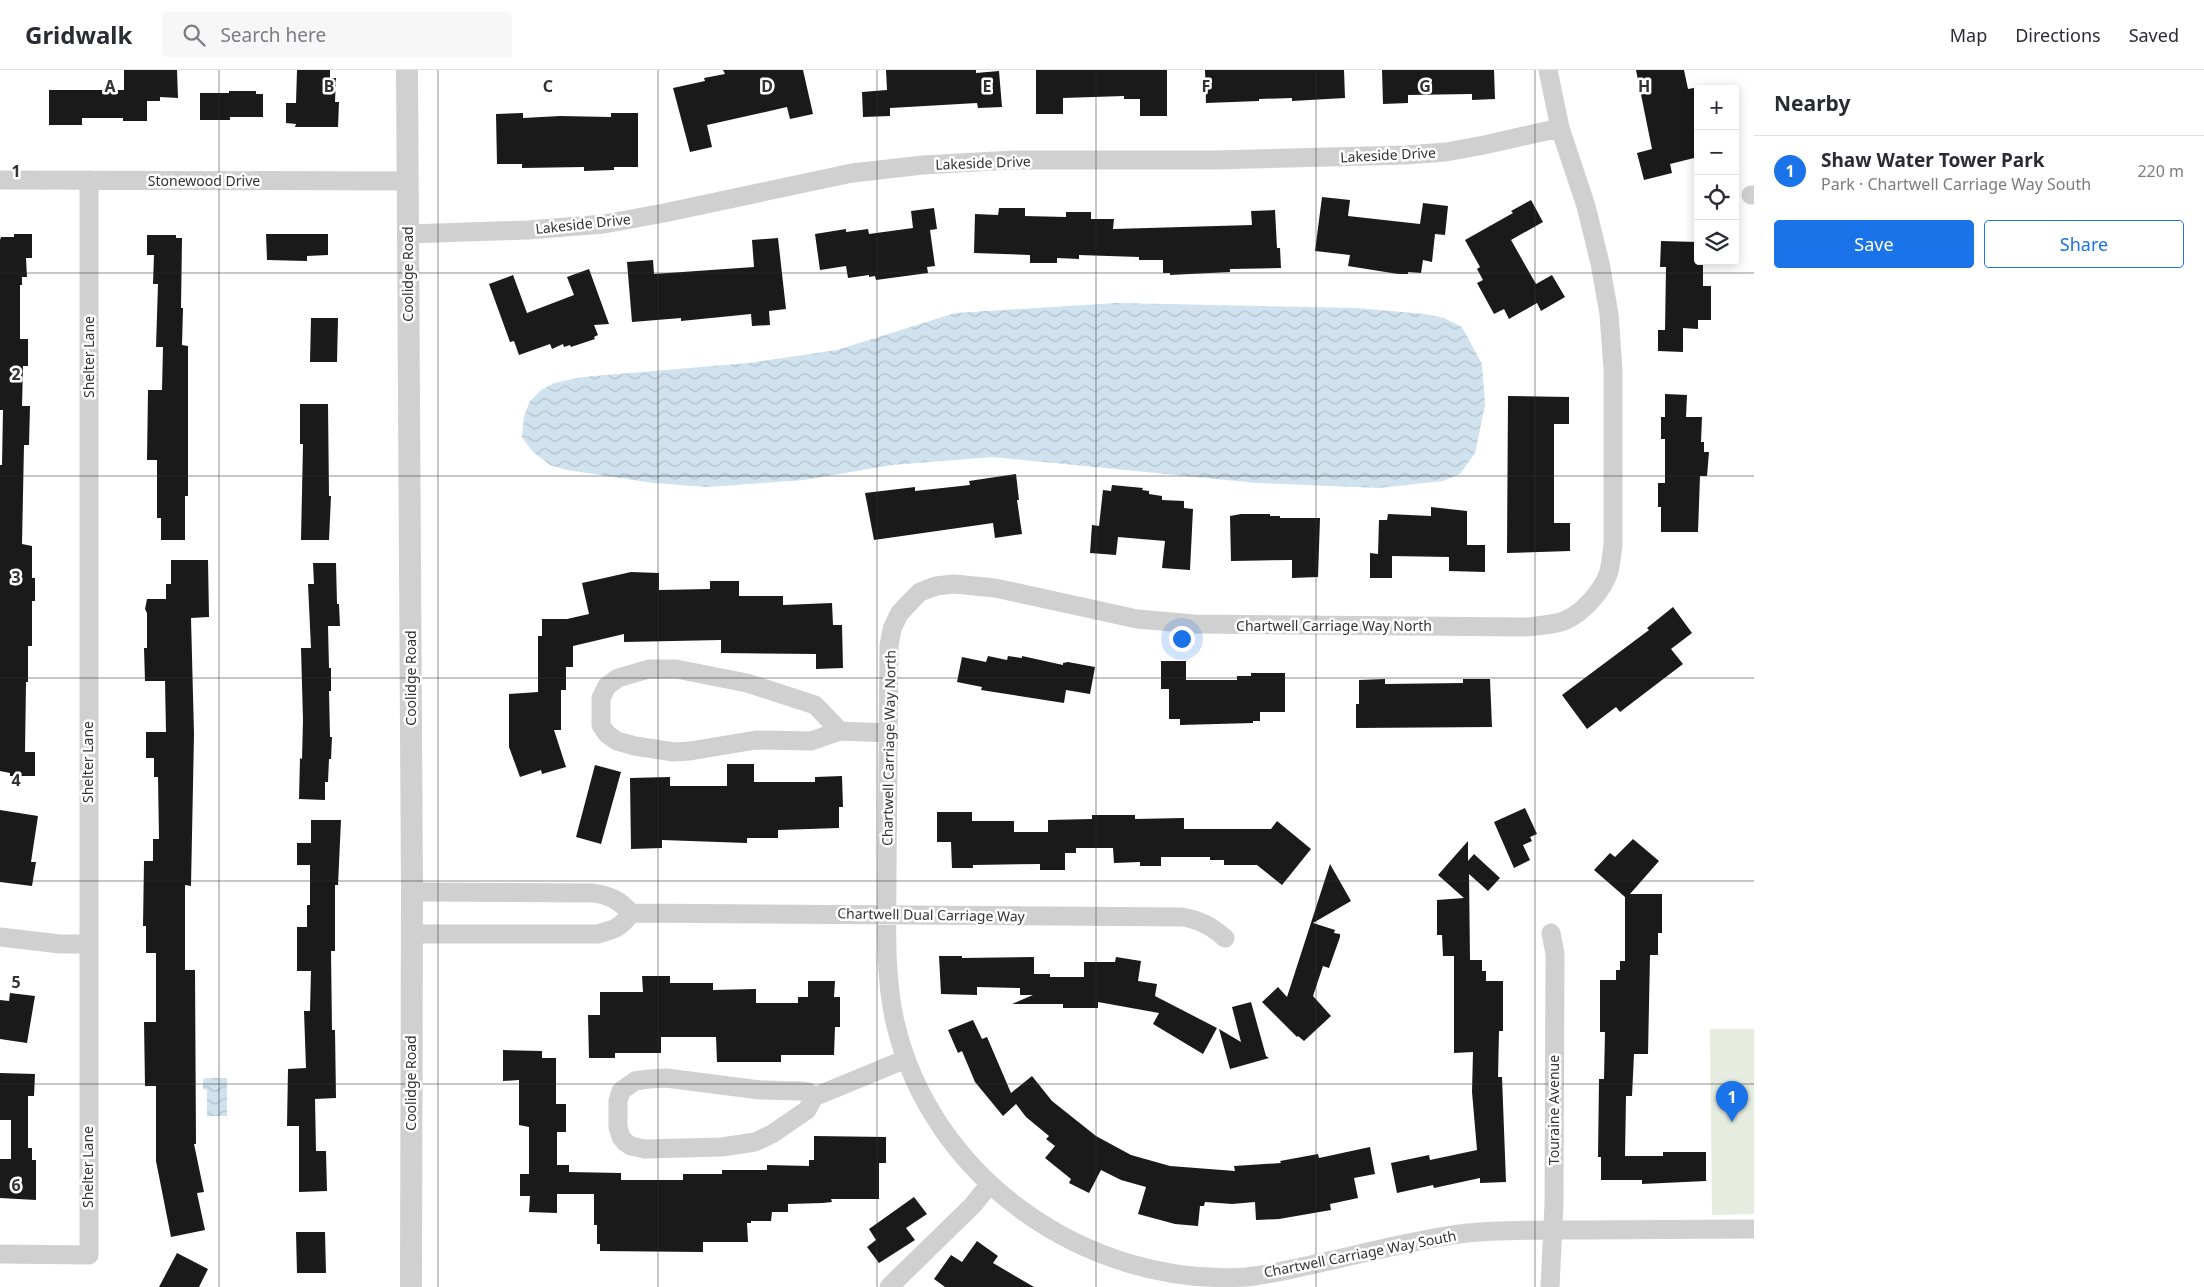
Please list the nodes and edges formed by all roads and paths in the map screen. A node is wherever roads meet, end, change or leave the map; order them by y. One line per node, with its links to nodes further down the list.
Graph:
1 (407, 70): 6 (street, Coolidge Road)
2 (1548, 70): 3 (street, Chartwell Carriage Way North)
3 (1560, 128): 7 (street, Lakeside Drive); 9 (street, Chartwell Carriage Way North)
4 (0, 180): 5 (street, Stonewood Drive)
5 (89, 180): 6 (street, Stonewood Drive); 17 (street, Shelter Lane)
6 (408, 181): 7 (street, Coolidge Road)
7 (408, 234): 10 (street, Coolidge Road)
8 (840, 731): 8 (street); 9 (street)
9 (888, 733): 12 (street, Chartwell Carriage Way North)
10 (412, 892): 11 (street); 14 (street, Coolidge Road)
11 (631, 914): 12 (street, Chartwell Dual Carriage Way); 14 (street)
12 (888, 914): 16 (street, Chartwell Dual Carriage Way); 18 (street, Chartwell Carriage Way South)
13 (1551, 933): 21 (street, Touraine Avenue)
14 (412, 934): 25 (street, Coolidge Road)
15 (0, 937): 17 (street)
16 (1225, 938)
17 (88, 944): 23 (street, Shelter Lane)
18 (906, 1059): 19 (street); 20 (street, Chartwell Carriage Way South)
19 (814, 1097): 19 (street)
20 (989, 1184): 24 (street, Chartwell Carriage Way South); 26 (street)
21 (1553, 1230): 22 (street, Chartwell Carriage Way South); 24 (street, Chartwell Carriage Way South); 27 (street, Touraine Avenue)
22 (1754, 1230)
23 (0, 1254)
24 (1246, 1282)
25 (410, 1287)
26 (889, 1287)
27 (1550, 1287)

